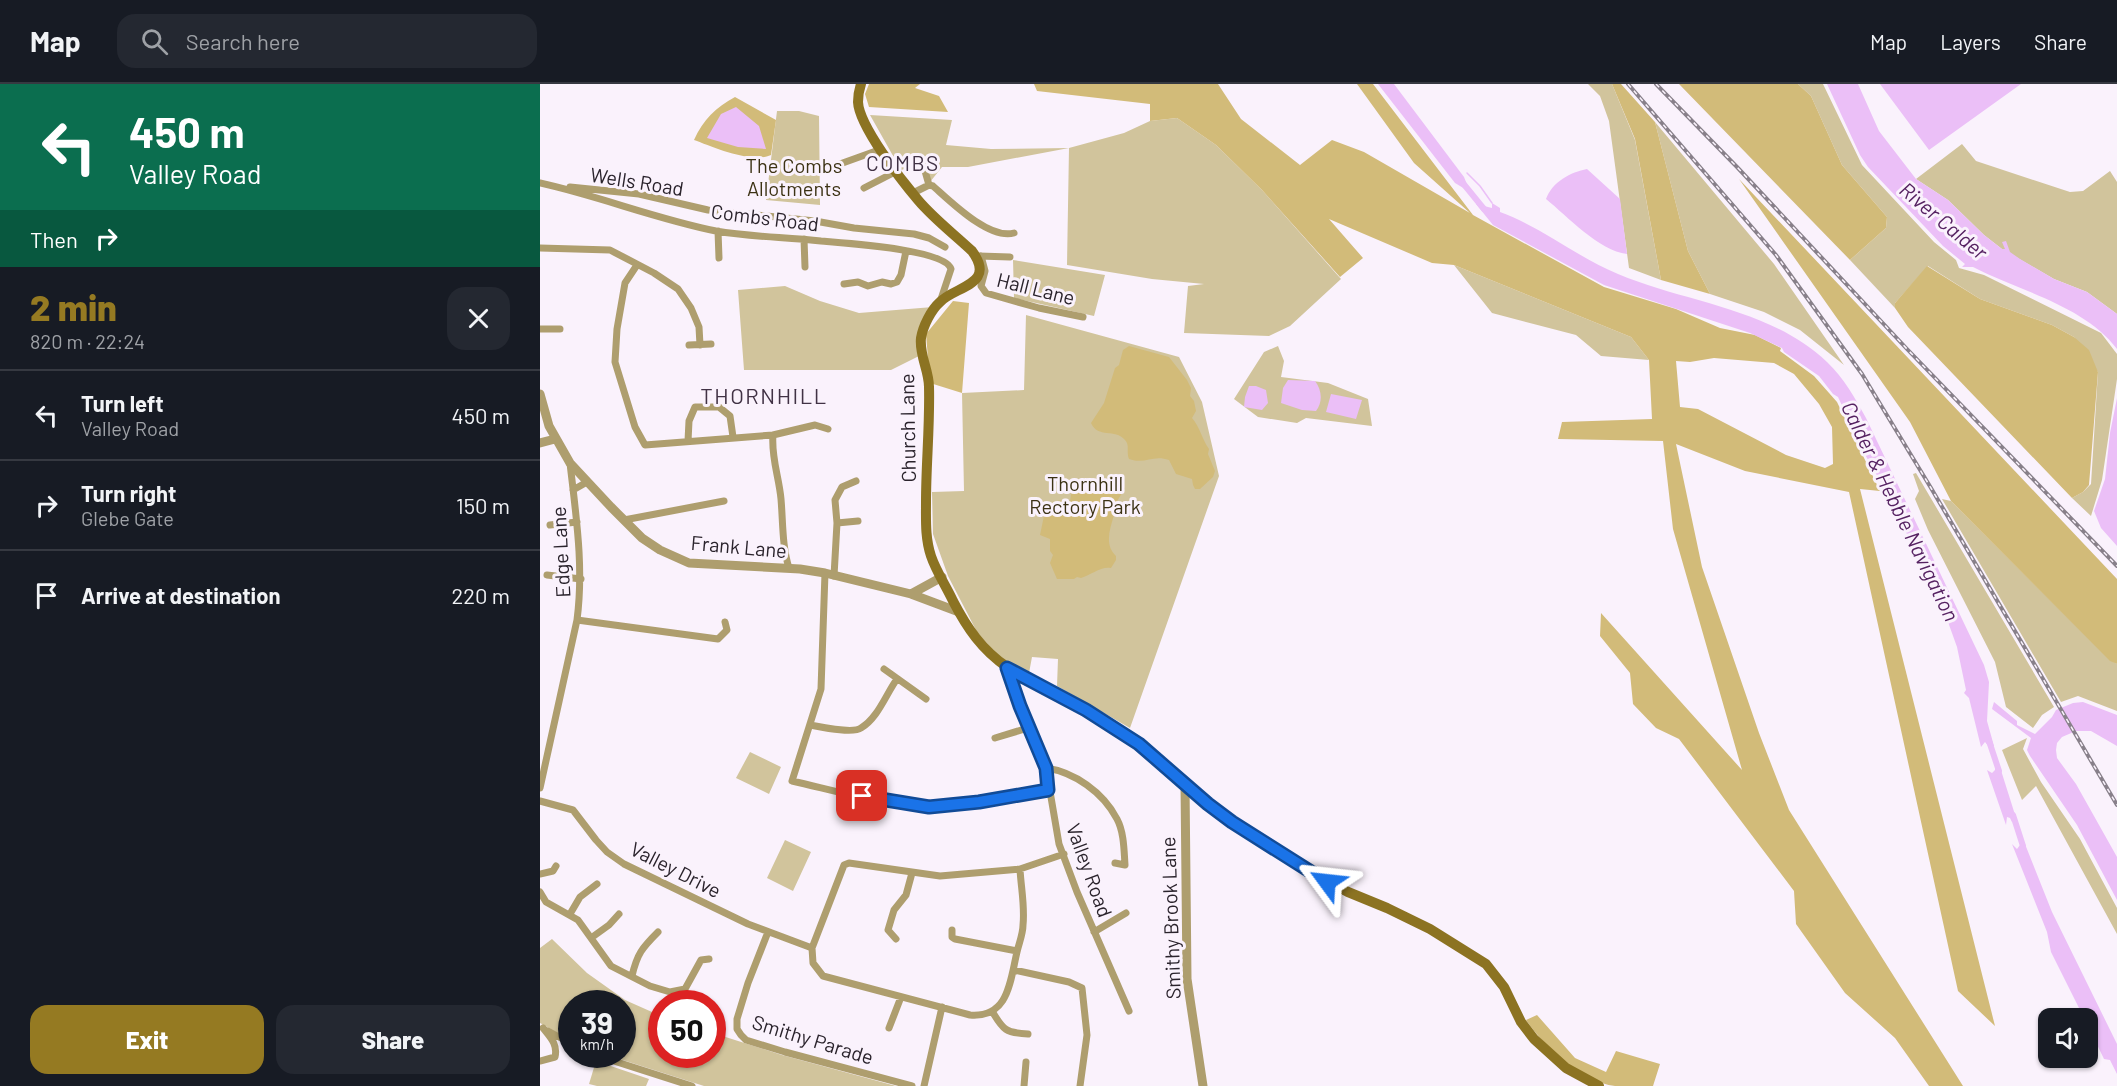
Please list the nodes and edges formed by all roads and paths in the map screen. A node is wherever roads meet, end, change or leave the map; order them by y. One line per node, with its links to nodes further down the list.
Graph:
1 (861, 84): 2 (main road)
2 (894, 167): 3 (street); 8 (street); 9 (main road)
3 (826, 169)
4 (925, 171): 7 (street)
5 (540, 183): 6 (street, Combs Road)
6 (553, 185): 10 (street, Combs Road); 14 (street, Wells Road)
7 (929, 185): 9 (street); 11 (street)
8 (864, 188)
9 (913, 193): 16 (main road)
10 (718, 231): 12 (street, Combs Road); 18 (street)
11 (1014, 233)
12 (804, 239): 15 (street, Combs Road); 20 (street)
13 (540, 248): 19 (street)
14 (945, 248)
15 (906, 251): 21 (street); 22 (street, Combs Road)
16 (979, 256): 17 (street); 22 (main road); 23 (street, Hall Lane)
17 (1010, 257)
18 (720, 258)
19 (637, 264): 28 (street); 34 (street)
20 (805, 267)
21 (844, 284)
22 (940, 301): 49 (main road, Church Lane)
23 (1083, 317)
24 (560, 328): 25 (street)
25 (540, 329)
26 (711, 344): 28 (street)
27 (689, 345): 28 (street)
28 (700, 345)
29 (540, 394): 33 (street, Frank Lane)
30 (828, 429): 31 (street)
31 (773, 435): 32 (street); 46 (street)
32 (733, 437): 34 (street); 34 (street)
33 (555, 439): 35 (street); 36 (street, Frank Lane)
34 (688, 441)
35 (540, 443)
36 (570, 463): 38 (street, Frank Lane); 39 (street, Edge Lane)
37 (856, 481): 44 (street)
38 (587, 482): 39 (street, Edge Lane); 41 (street, Frank Lane)
39 (573, 490): 43 (street, Edge Lane)
40 (724, 501): 41 (street)
41 (624, 520): 46 (street, Frank Lane)
42 (858, 521): 44 (street)
43 (577, 522): 45 (street); 50 (street, Edge Lane)
44 (837, 523): 48 (street)
45 (550, 525)
46 (789, 568): 48 (street, Frank Lane)
47 (547, 575): 50 (street)
48 (830, 575): 51 (street, Frank Lane); 59 (street)
49 (942, 577): 51 (street); 52 (main road, Church Lane)
50 (580, 579): 53 (street, Edge Lane)
51 (911, 594): 52 (street, Frank Lane)
52 (961, 615): 55 (main road, Church Lane)
53 (577, 620): 54 (street); 63 (street, Edge Lane)
54 (725, 622)
55 (1007, 668): 60 (street, Valley Road); 64 (main road, Church Lane)
56 (884, 669): 57 (street)
57 (897, 679): 58 (street); 59 (street)
58 (926, 699)
59 (810, 725): 65 (street)
60 (1028, 728): 61 (street); 62 (street, Valley Road)
61 (995, 738)
62 (1046, 768): 65 (street, Valley Road); 68 (street)
63 (540, 784)
64 (1185, 784): 107 (street, Smithy Brook Lane); 108 (main road, Church Lane)
65 (1048, 790): 67 (street, Valley Road)
66 (540, 801): 80 (street, Valley Drive)
67 (1064, 854): 70 (street); 81 (street, Valley Road)
68 (1115, 863)
69 (556, 866): 72 (street)
70 (1020, 869): 71 (street); 85 (street)
71 (912, 873): 83 (street); 84 (street)
72 (540, 874)
73 (597, 884): 76 (street)
74 (540, 892): 76 (street)
75 (1121, 906): 81 (street)
76 (570, 914): 82 (street)
77 (619, 914): 82 (street)
78 (952, 930): 85 (street)
79 (658, 932): 90 (street)
80 (768, 932): 84 (street, Valley Drive); 103 (street, Smithy Parade)
81 (1094, 932): 94 (street, Valley Road)
82 (591, 938): 90 (street)
83 (896, 939)
84 (812, 948): 91 (street)
85 (1017, 951): 89 (street)
86 (696, 953): 88 (street)
87 (710, 959): 88 (street)
88 (701, 960): 90 (street)
89 (1014, 970): 93 (street); 106 (street)
90 (632, 976)
91 (901, 997): 92 (street); 96 (street)
92 (942, 1007): 93 (street); 104 (street)
93 (992, 1011): 97 (street)
94 (1129, 1011)
95 (541, 1027): 98 (street); 99 (street)
96 (890, 1028)
97 (1028, 1034)
98 (558, 1036)
99 (540, 1062)
100 (1026, 1062): 105 (street)
101 (636, 1068): 102 (street)
102 (692, 1086)
103 (912, 1086)
104 (924, 1086)
105 (1024, 1086)
106 (1080, 1086)
107 (1203, 1086)
108 (1599, 1086)

